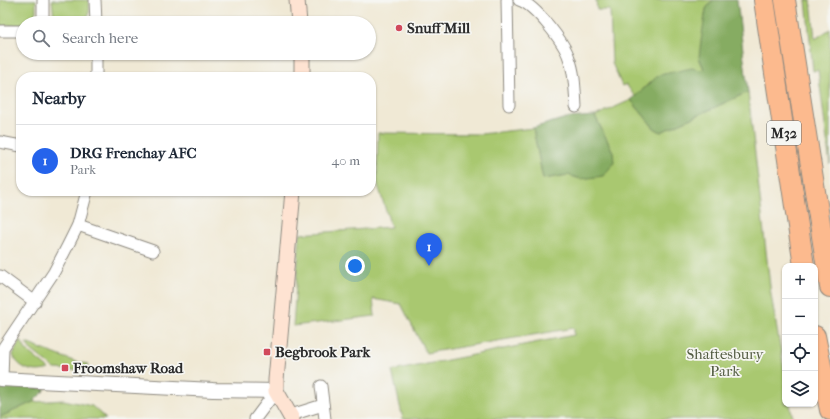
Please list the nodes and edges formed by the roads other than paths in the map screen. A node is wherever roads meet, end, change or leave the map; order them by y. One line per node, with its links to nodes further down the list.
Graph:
1 (43, 0): 8 (street)
2 (96, 0): 9 (street)
3 (297, 0): 10 (main road)
4 (507, 0): 17 (street)
5 (519, 0): 18 (street)
6 (764, 0): 25 (highway, M32)
7 (785, 0): 27 (highway, M32)
8 (43, 16)
9 (96, 16)
10 (298, 16)
11 (0, 31): 12 (street)
12 (16, 31)
13 (96, 60): 15 (street)
14 (302, 60): 16 (main road)
15 (96, 72)
16 (302, 72)
17 (509, 105)
18 (576, 107)
19 (0, 142): 20 (street)
20 (16, 145)
21 (86, 196): 23 (street)
22 (293, 196): 32 (main road)
23 (78, 225): 24 (street); 28 (street)
24 (152, 251)
25 (804, 263)
26 (0, 276): 28 (street)
27 (830, 287)
28 (35, 302): 30 (street)
29 (818, 351): 34 (highway)
30 (1, 379): 32 (street)
31 (321, 386): 33 (street)
32 (276, 391): 35 (main road); 36 (street)
33 (323, 405): 35 (street); 37 (street)
34 (830, 410)
35 (292, 417)
36 (255, 419)
37 (325, 419)

